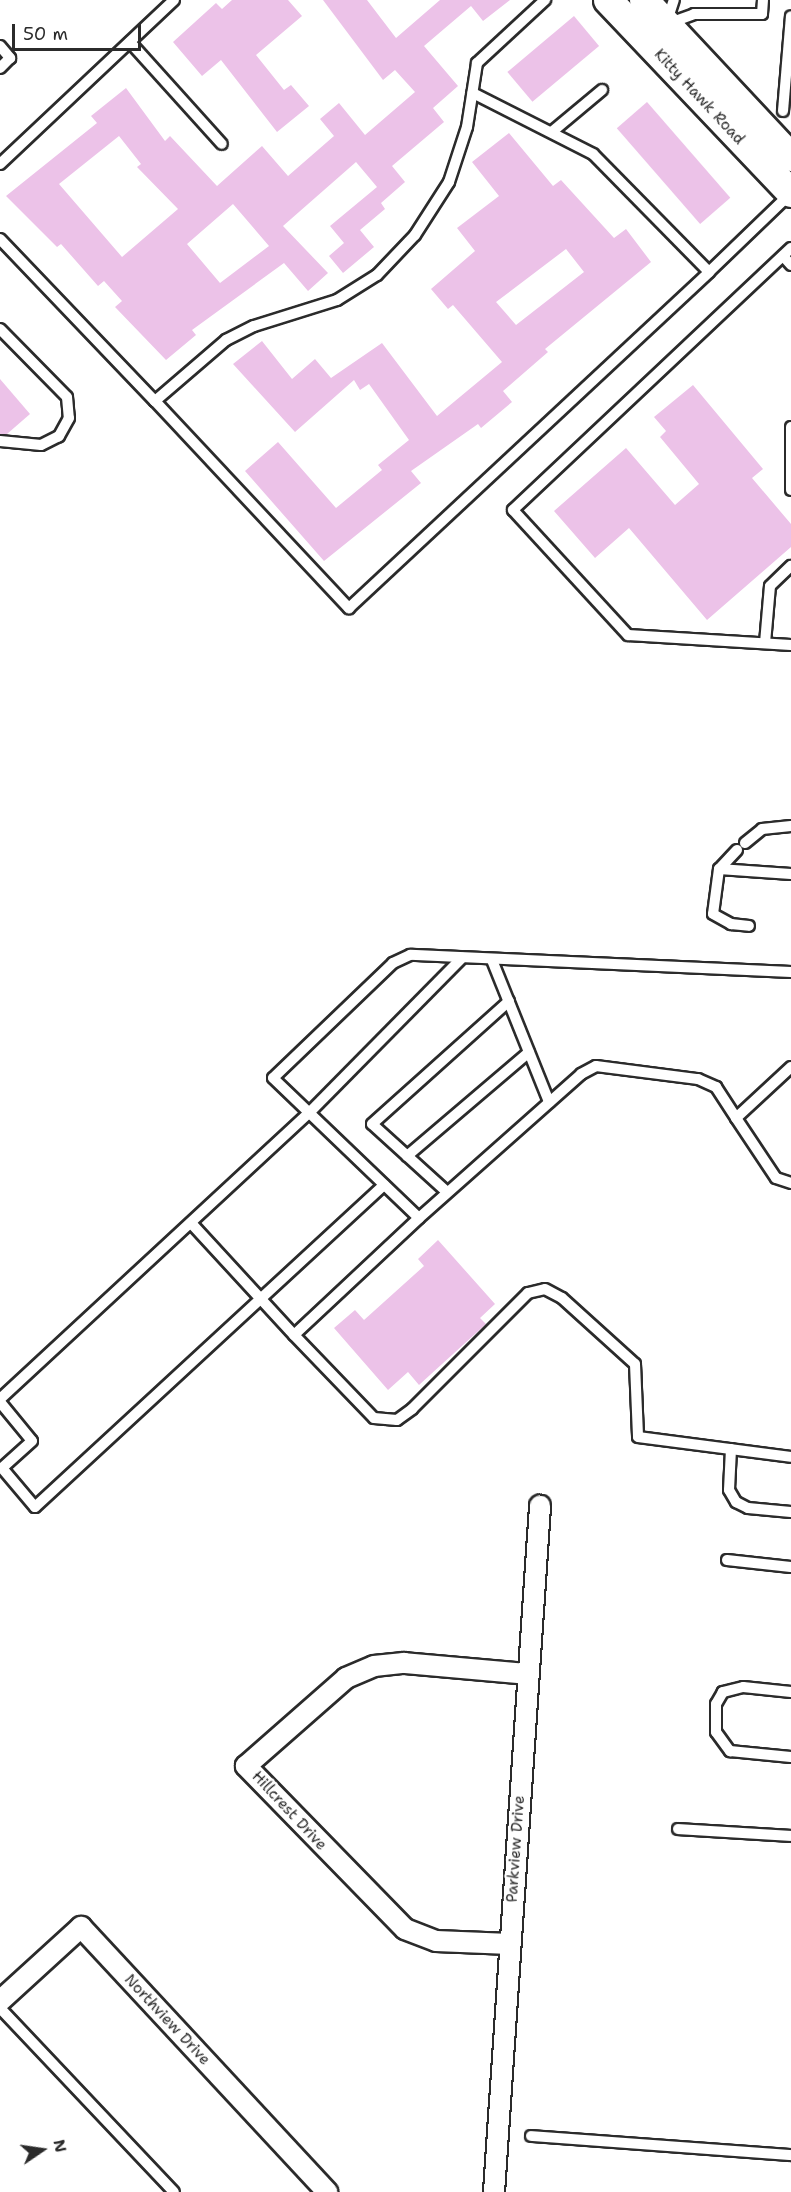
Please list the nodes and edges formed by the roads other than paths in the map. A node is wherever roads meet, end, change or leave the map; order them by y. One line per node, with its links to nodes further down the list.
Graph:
1 (174, 0): 8 (lane)
2 (545, 0): 12 (lane)
3 (608, 0): 13 (main road, Kitty Hawk Road)
4 (644, 0): 6 (main road, Kitty Hawk Road)
5 (763, 0): 6 (lane)
6 (670, 12): 13 (main road, Kitty Hawk Road)
7 (791, 16): 13 (lane)
8 (130, 42): 15 (lane); 17 (lane)
9 (0, 46): 10 (lane)
10 (0, 68)
11 (602, 90): 14 (lane)
12 (472, 93): 14 (lane); 24 (lane)
13 (774, 127): 16 (main road, Kitty Hawk Road); 18 (main road, Kitty Hawk Road)
14 (553, 131): 22 (lane)
15 (222, 144)
16 (791, 157)
17 (0, 164)
18 (791, 193): 22 (lane)
19 (0, 239): 24 (lane)
20 (787, 252): 21 (lane); 29 (lane)
21 (791, 265)
22 (709, 272): 24 (lane)
23 (0, 329): 26 (lane)
24 (155, 401)
25 (790, 434): 27 (lane)
26 (0, 441)
27 (791, 490)
28 (791, 566): 29 (lane)
29 (765, 643): 30 (lane)
30 (791, 645)
31 (791, 825): 32 (lane)
32 (719, 869): 33 (lane); 34 (lane)
33 (791, 874)
34 (749, 926)
35 (462, 958): 36 (lane); 42 (lane); 42 (lane)
36 (492, 960): 37 (lane); 38 (lane)
37 (791, 972)
38 (509, 1001): 39 (lane); 44 (lane)
39 (529, 1052): 41 (lane); 44 (lane)
40 (791, 1067): 43 (lane)
41 (549, 1102): 43 (lane); 47 (lane)
42 (309, 1113): 46 (lane); 49 (lane)
43 (736, 1118): 45 (lane)
44 (408, 1156): 47 (lane)
45 (791, 1183)
46 (384, 1185): 48 (lane); 50 (lane)
47 (447, 1192): 48 (lane)
48 (419, 1218): 51 (lane)
49 (191, 1223): 50 (lane); 52 (lane)
50 (261, 1299): 51 (lane); 55 (lane)
51 (294, 1335): 53 (lane)
52 (0, 1401): 55 (lane)
53 (731, 1449): 54 (lane); 57 (lane)
54 (791, 1457)
55 (1, 1467)
56 (540, 1506): 60 (street, Parkview Drive)
57 (791, 1512)
58 (727, 1560): 59 (lane)
59 (791, 1568)
60 (528, 1674): 65 (street, Parkview Drive); 65 (street, Hillcrest Drive)
61 (791, 1692): 62 (lane)
62 (791, 1757)
63 (678, 1829): 64 (lane)
64 (791, 1836)
65 (510, 1944): 72 (street, Parkview Drive)
66 (0, 2001): 71 (street, Northview Drive)
67 (0, 2008): 70 (lane)
68 (531, 2136): 69 (lane)
69 (791, 2155)
70 (174, 2192)
71 (327, 2192)
72 (494, 2192)

